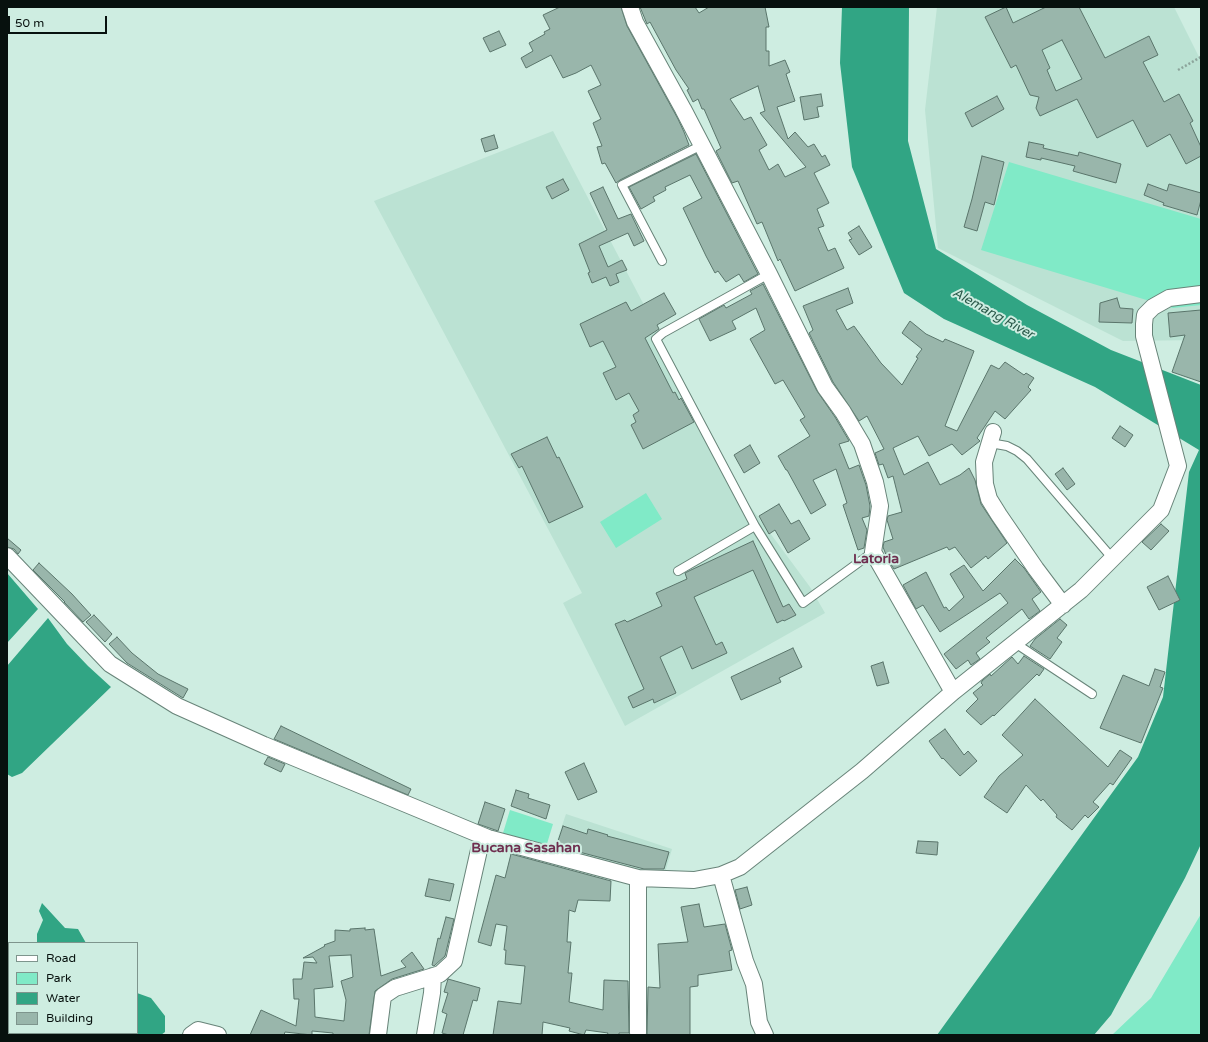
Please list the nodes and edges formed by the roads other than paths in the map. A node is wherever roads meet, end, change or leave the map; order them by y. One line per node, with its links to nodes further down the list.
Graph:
1 (630, 7): 2 (street)
2 (702, 146): 3 (lane); 4 (street)
3 (662, 261)
4 (769, 274): 7 (lane); 8 (street)
5 (1201, 294): 10 (street)
6 (992, 437): 10 (lane); 12 (street)
7 (755, 526): 8 (lane); 11 (lane)
8 (873, 552): 14 (street)
9 (7, 556): 16 (street)
10 (1112, 559): 12 (street)
11 (678, 571)
12 (1063, 605): 13 (street)
13 (1015, 643): 14 (street); 15 (lane)
14 (953, 692): 17 (street)
15 (1092, 694)
16 (488, 838): 18 (street); 19 (street)
17 (721, 875): 18 (street); 25 (street)
18 (638, 878): 20 (street)
19 (433, 976): 23 (street); 24 (street)
20 (638, 1033)
21 (191, 1035): 22 (street)
22 (218, 1035)
23 (378, 1035)
24 (425, 1035)
25 (765, 1035)

